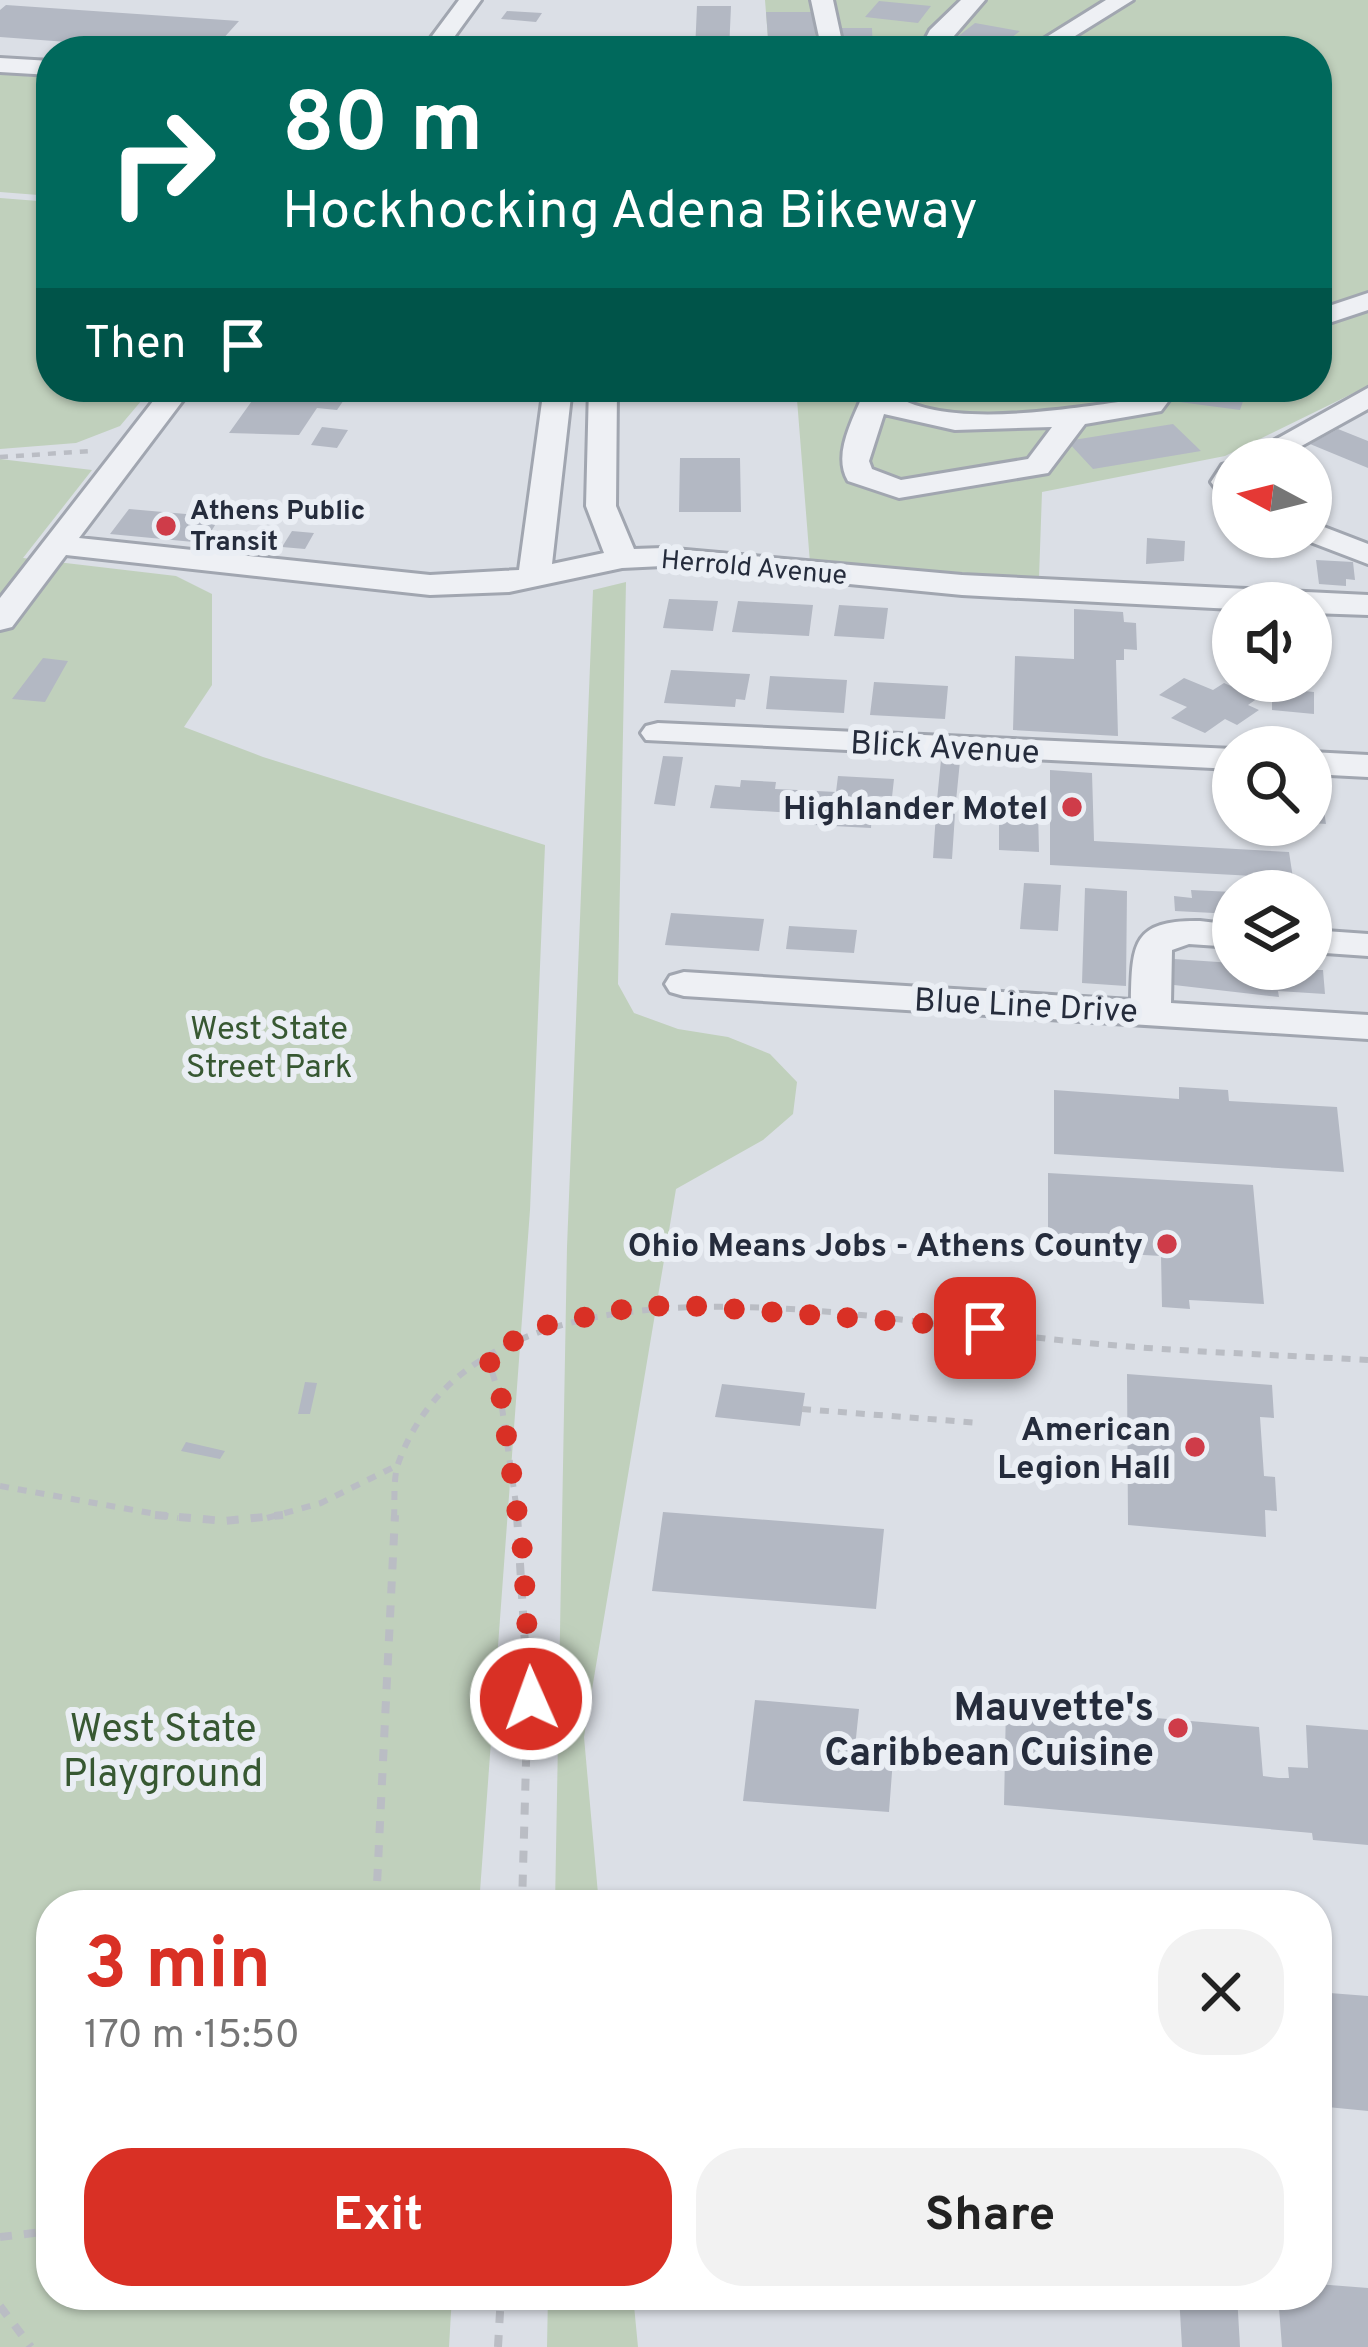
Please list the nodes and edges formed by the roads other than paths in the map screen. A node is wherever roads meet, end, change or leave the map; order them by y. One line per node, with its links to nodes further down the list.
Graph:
1 (470, 0): 6 (street)
2 (974, 0): 8 (street)
3 (1122, 0): 9 (street)
4 (824, 3): 5 (street); 7 (street)
5 (854, 3)
6 (443, 36)
7 (830, 36)
8 (938, 36)
9 (1061, 36)
10 (0, 64): 11 (street)
11 (36, 67)
12 (1368, 301): 13 (street)
13 (1332, 314)
14 (1368, 397): 22 (street)
15 (167, 402): 24 (street)
16 (556, 402): 27 (street)
17 (603, 402): 26 (street)
18 (869, 402): 21 (street)
19 (884, 402): 21 (street)
20 (1153, 402): 21 (street)
21 (1073, 420)
22 (1294, 438)
23 (1332, 540): 25 (street)
24 (58, 544): 27 (street, Herrold Avenue); 31 (street)
25 (1368, 555)
26 (622, 559): 27 (street, Herrold Avenue); 28 (street, Herrold Avenue)
27 (534, 578)
28 (1212, 598)
29 (1332, 604): 30 (street, Herrold Avenue)
30 (1368, 605)
31 (0, 620)
32 (658, 733): 33 (street, Blick Avenue)
33 (1212, 758)
34 (1332, 764): 35 (street)
35 (1368, 766)
36 (1212, 935): 40 (street)
37 (1332, 942): 38 (street)
38 (1368, 945)
39 (684, 984): 40 (street, Blue Line Drive)
40 (1151, 1012): 41 (street, Blue Line Drive)
41 (1368, 1027)

